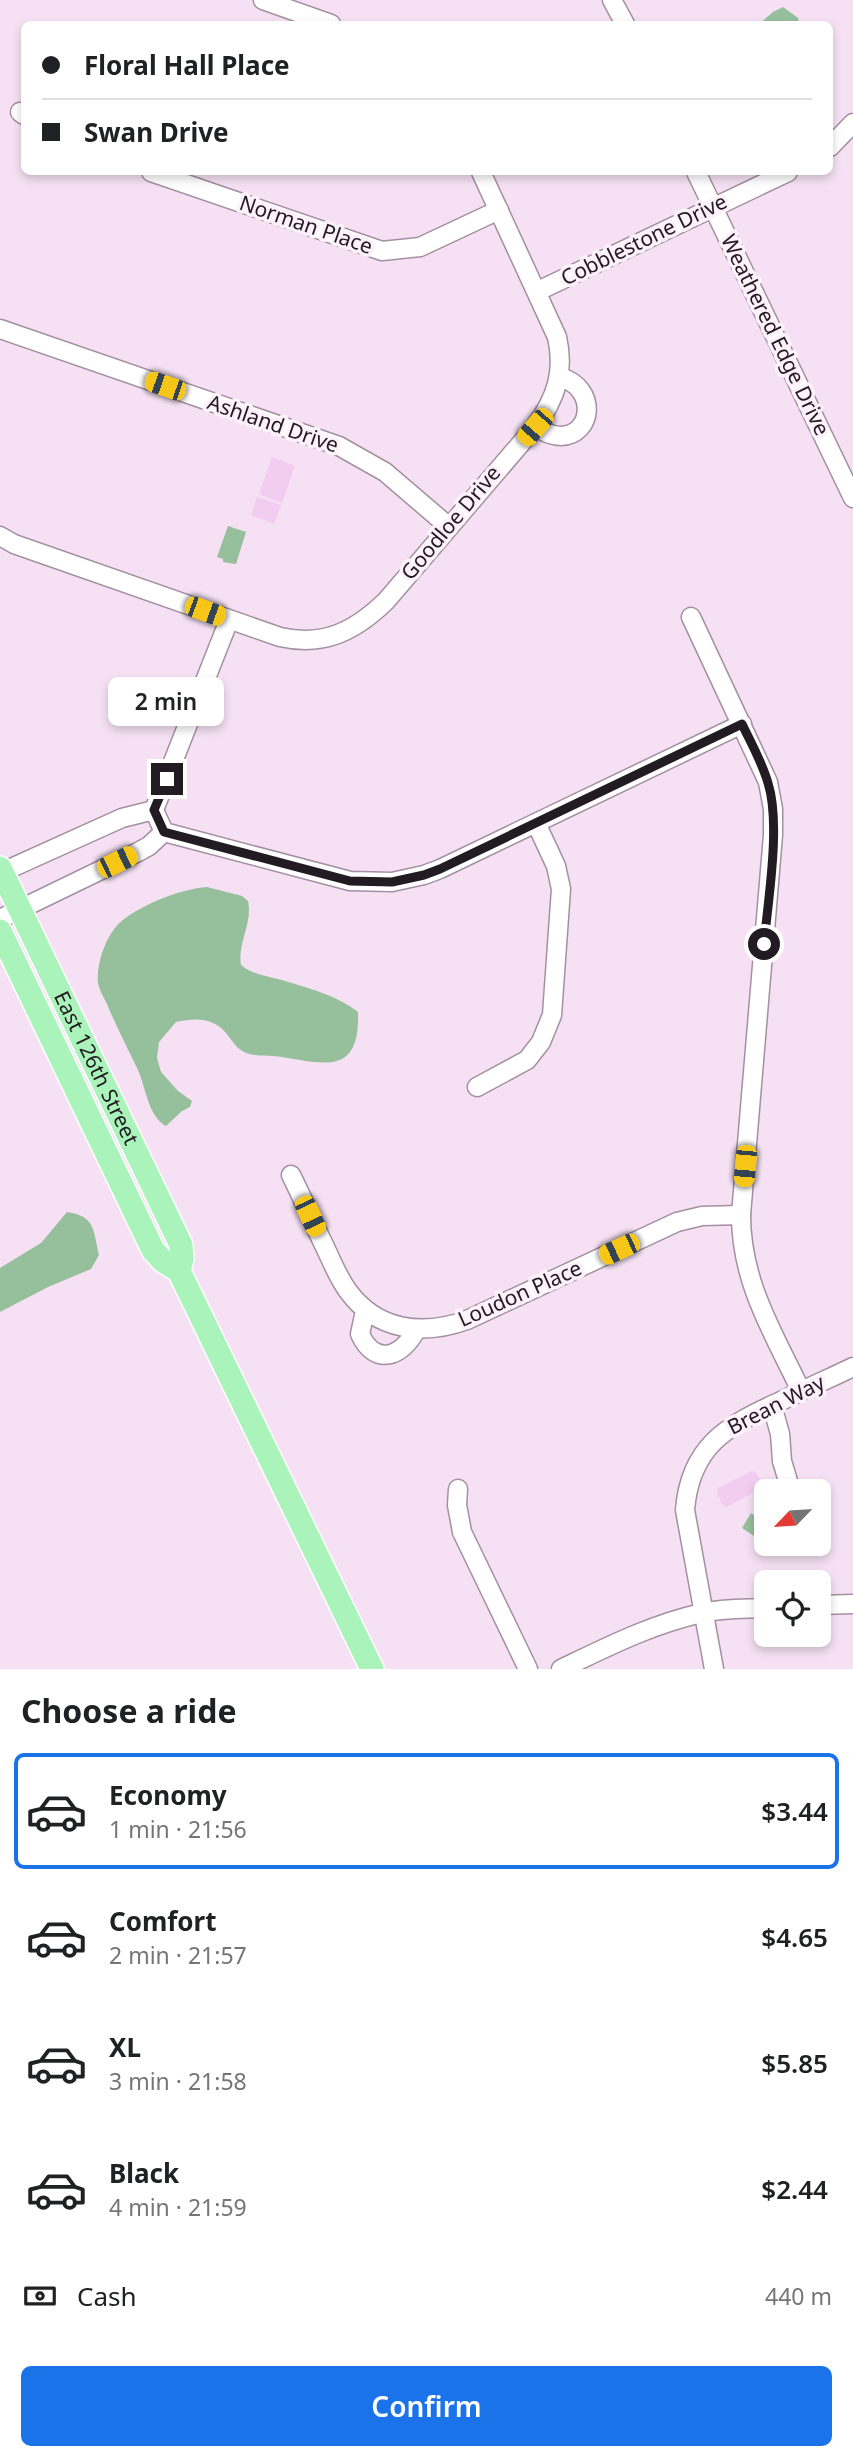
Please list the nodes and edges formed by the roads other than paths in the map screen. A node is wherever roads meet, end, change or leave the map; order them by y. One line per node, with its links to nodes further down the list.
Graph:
1 (262, 0): 3 (street)
2 (612, 0): 4 (street)
3 (322, 21)
4 (623, 21)
5 (853, 123): 6 (street)
6 (833, 144)
7 (160, 175): 12 (street, Norman Place)
8 (482, 175): 12 (street, Goodloe Drive)
9 (697, 175): 11 (street, Weathered Edge Drive)
10 (782, 175): 11 (street, Cobblestone Drive)
11 (713, 207): 13 (street, Cobblestone Drive); 17 (street, Weathered Edge Drive)
12 (499, 210): 13 (street, Goodloe Drive)
13 (538, 291): 15 (street, Goodloe Drive)
14 (0, 329): 19 (street, Ashland Drive)
15 (560, 377): 16 (street, Goodloe Drive); 16 (street)
16 (535, 427): 19 (street, Goodloe Drive)
17 (846, 467): 18 (street, Weathered Edge Drive)
18 (853, 498)
19 (448, 526): 22 (street, Goodloe Drive)
20 (0, 536): 22 (street, Goodloe Drive)
21 (691, 617): 23 (street)
22 (229, 620): 24 (street)
23 (742, 724): 25 (street); 32 (street)
24 (154, 810): 26 (street); 27 (street)
25 (536, 823): 26 (street); 30 (street)
26 (164, 832): 28 (street)
27 (1, 871): 28 (main road, East 126th Street)
28 (10, 914): 33 (main road, East 126th Street)
29 (0, 931): 33 (main road, East 126th Street)
30 (477, 1087)
31 (291, 1175): 34 (street, Loudon Place)
32 (741, 1215): 35 (street, Loudon Place); 37 (street)
33 (179, 1271): 45 (main road, East 126th Street)
34 (365, 1311): 35 (street, Loudon Place); 35 (street)
35 (416, 1330)
36 (853, 1367): 37 (street, Brean Way)
37 (802, 1391): 38 (street, Brean Way)
38 (772, 1405): 39 (street); 44 (street, Brean Way)
39 (787, 1479)
40 (458, 1489): 46 (street)
41 (853, 1604): 42 (street)
42 (831, 1605)
43 (754, 1609): 44 (street)
44 (704, 1613): 47 (street); 48 (street, Brean Way)
45 (372, 1669)
46 (528, 1669)
47 (561, 1669)
48 (714, 1669)

